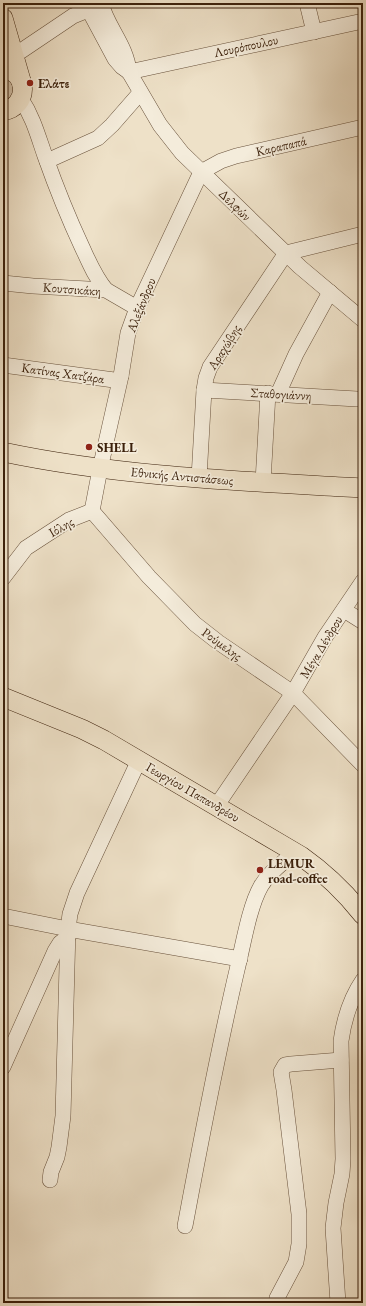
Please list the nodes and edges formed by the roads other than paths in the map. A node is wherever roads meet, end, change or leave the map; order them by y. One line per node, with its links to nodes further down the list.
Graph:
1 (307, 3): 5 (street)
2 (96, 5): 6 (street); 8 (street, Δελφών)
3 (3, 18): 6 (main road)
4 (363, 21): 5 (street, Λουρόπουλου)
5 (314, 32): 8 (street, Λουρόπουλου)
6 (9, 55): 9 (main road)
7 (3, 69): 9 (main road)
8 (129, 72): 10 (street, Δελφών)
9 (21, 92): 11 (main road); 13 (street)
10 (140, 93): 13 (street); 14 (street, Δελφών)
11 (3, 111)
12 (363, 127): 14 (street, Καραπαπά)
13 (47, 160): 18 (street)
14 (201, 172): 16 (street, Δελφών); 20 (street, Αλεξάνδρου)
15 (363, 234): 16 (street)
16 (286, 253): 19 (street, Δελφών); 24 (street, Αραχώβης)
17 (3, 282): 18 (street, Κουτσικάκη)
18 (106, 290): 20 (street, Κουτσικάκη)
19 (330, 292): 21 (street, Δελφών); 25 (street)
20 (137, 308): 23 (street, Αλεξάνδρου)
21 (363, 320)
22 (3, 365): 23 (street, Κατίνας Χατζάρα)
23 (121, 376): 28 (street, Αλεξάνδρου)
24 (204, 390): 25 (street, Σταθογιάννη); 29 (street, Αραχώβης)
25 (273, 394): 26 (street, Σταθογιάννη); 30 (street)
26 (357, 398)
27 (3, 452): 28 (main road, Εθνικής Αντιστάσεως)
28 (100, 469): 29 (main road, Εθνικής Αντιστάσεως); 32 (street)
29 (199, 478): 30 (main road, Εθνικής Αντιστάσεως)
30 (263, 482): 31 (main road, Εθνικής Αντιστάσεως)
31 (363, 488)
32 (92, 510): 33 (street, Ιόλης); 37 (street, Ρούμελης)
33 (3, 578)
34 (363, 581): 35 (street, Μέγα Δένδρου)
35 (344, 610): 36 (street); 37 (street, Μέγα Δένδρου)
36 (363, 622)
37 (293, 693): 40 (street, Ρούμελης); 41 (street, Μέγα Δένδρου)
38 (3, 697): 39 (main road, Γεωργίου Παπανδρέου)
39 (139, 760): 41 (main road, Γεωργίου Παπανδρέου); 45 (street)
40 (363, 765)
41 (217, 805): 42 (main road, Γεωργίου Παπανδρέου)
42 (295, 852): 43 (main road, Γεωργίου Παπανδρέου); 46 (street)
43 (363, 915)
44 (3, 916): 45 (street)
45 (68, 933): 46 (street); 49 (street); 50 (street)
46 (240, 959): 51 (street)
47 (363, 980): 48 (street)
48 (341, 1060): 52 (street); 53 (street)
49 (3, 1067)
50 (50, 1180)
51 (185, 1226)
52 (276, 1303)
53 (338, 1303)

